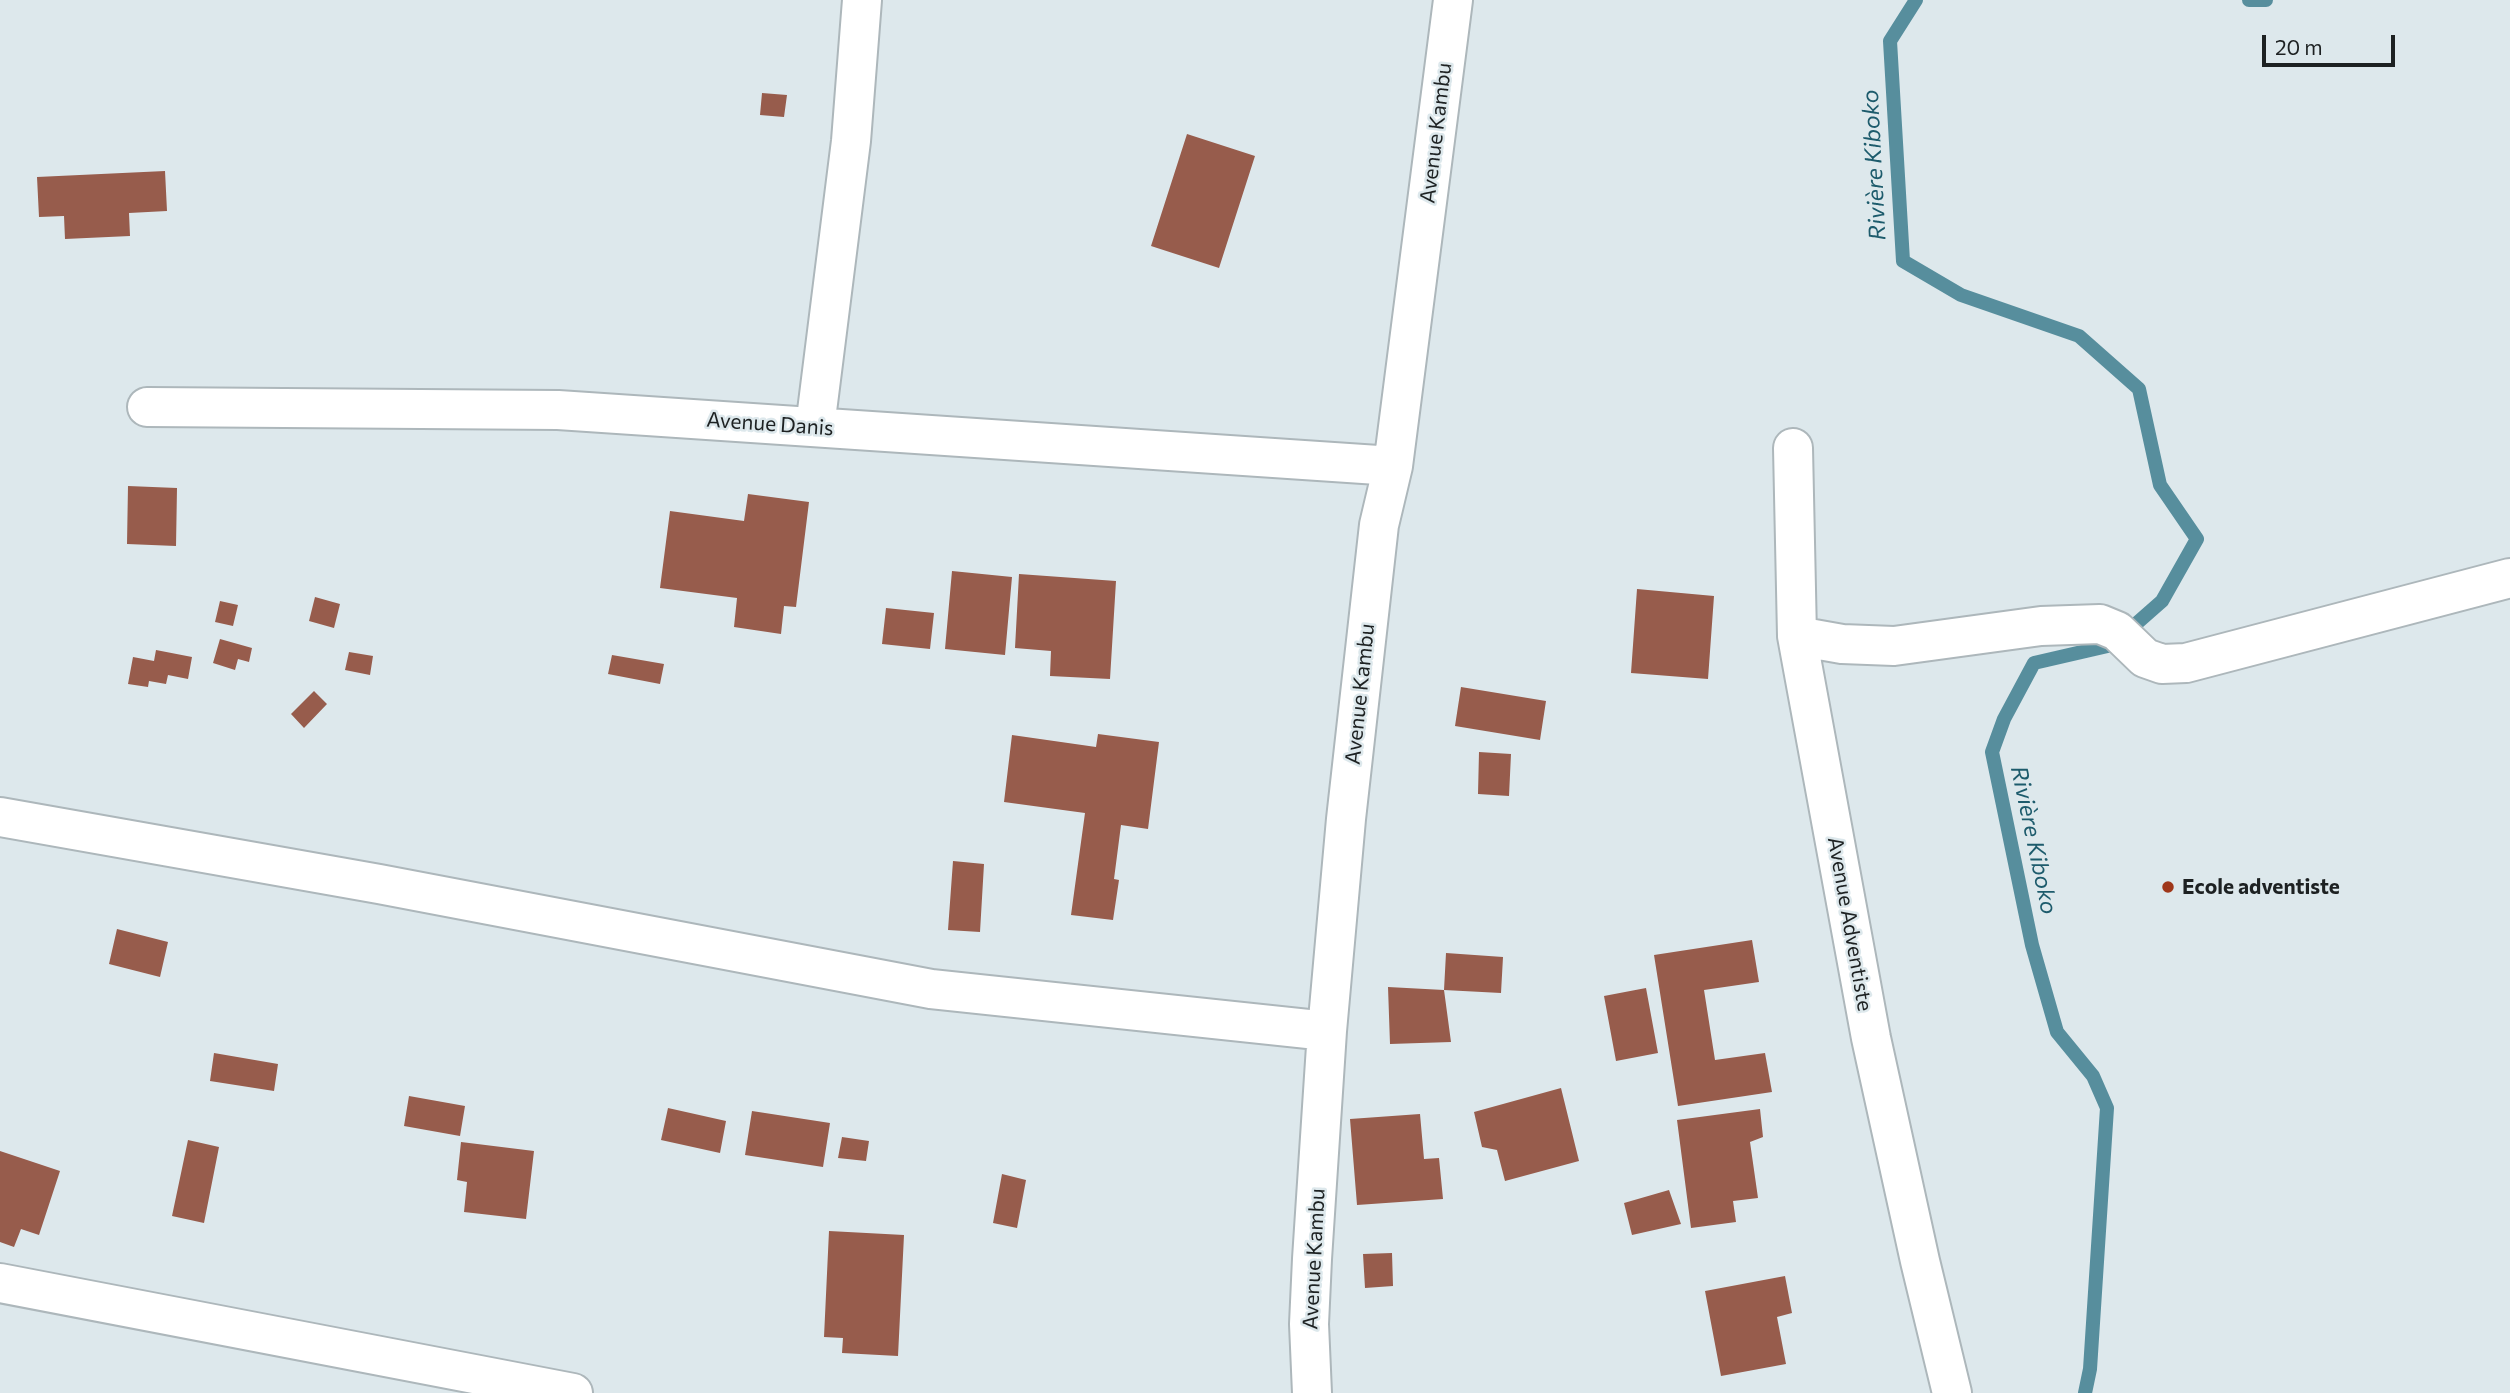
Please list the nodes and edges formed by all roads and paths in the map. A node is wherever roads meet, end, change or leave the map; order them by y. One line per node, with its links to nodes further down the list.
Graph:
1 (862, 0): 4 (street)
2 (1453, 0): 6 (street, Avenue Kambu)
3 (147, 407): 4 (street, Avenue Danis)
4 (815, 427): 6 (street, Avenue Danis)
5 (1793, 448): 8 (street, Avenue Adventiste)
6 (1393, 466): 10 (street, Avenue Kambu)
7 (2510, 578): 8 (street)
8 (1797, 636): 14 (street, Avenue Adventiste)
9 (0, 817): 10 (street)
10 (1327, 1031): 13 (street, Avenue Kambu)
11 (0, 1283): 12 (street)
12 (573, 1393)
13 (1312, 1393)
14 (1952, 1393)

